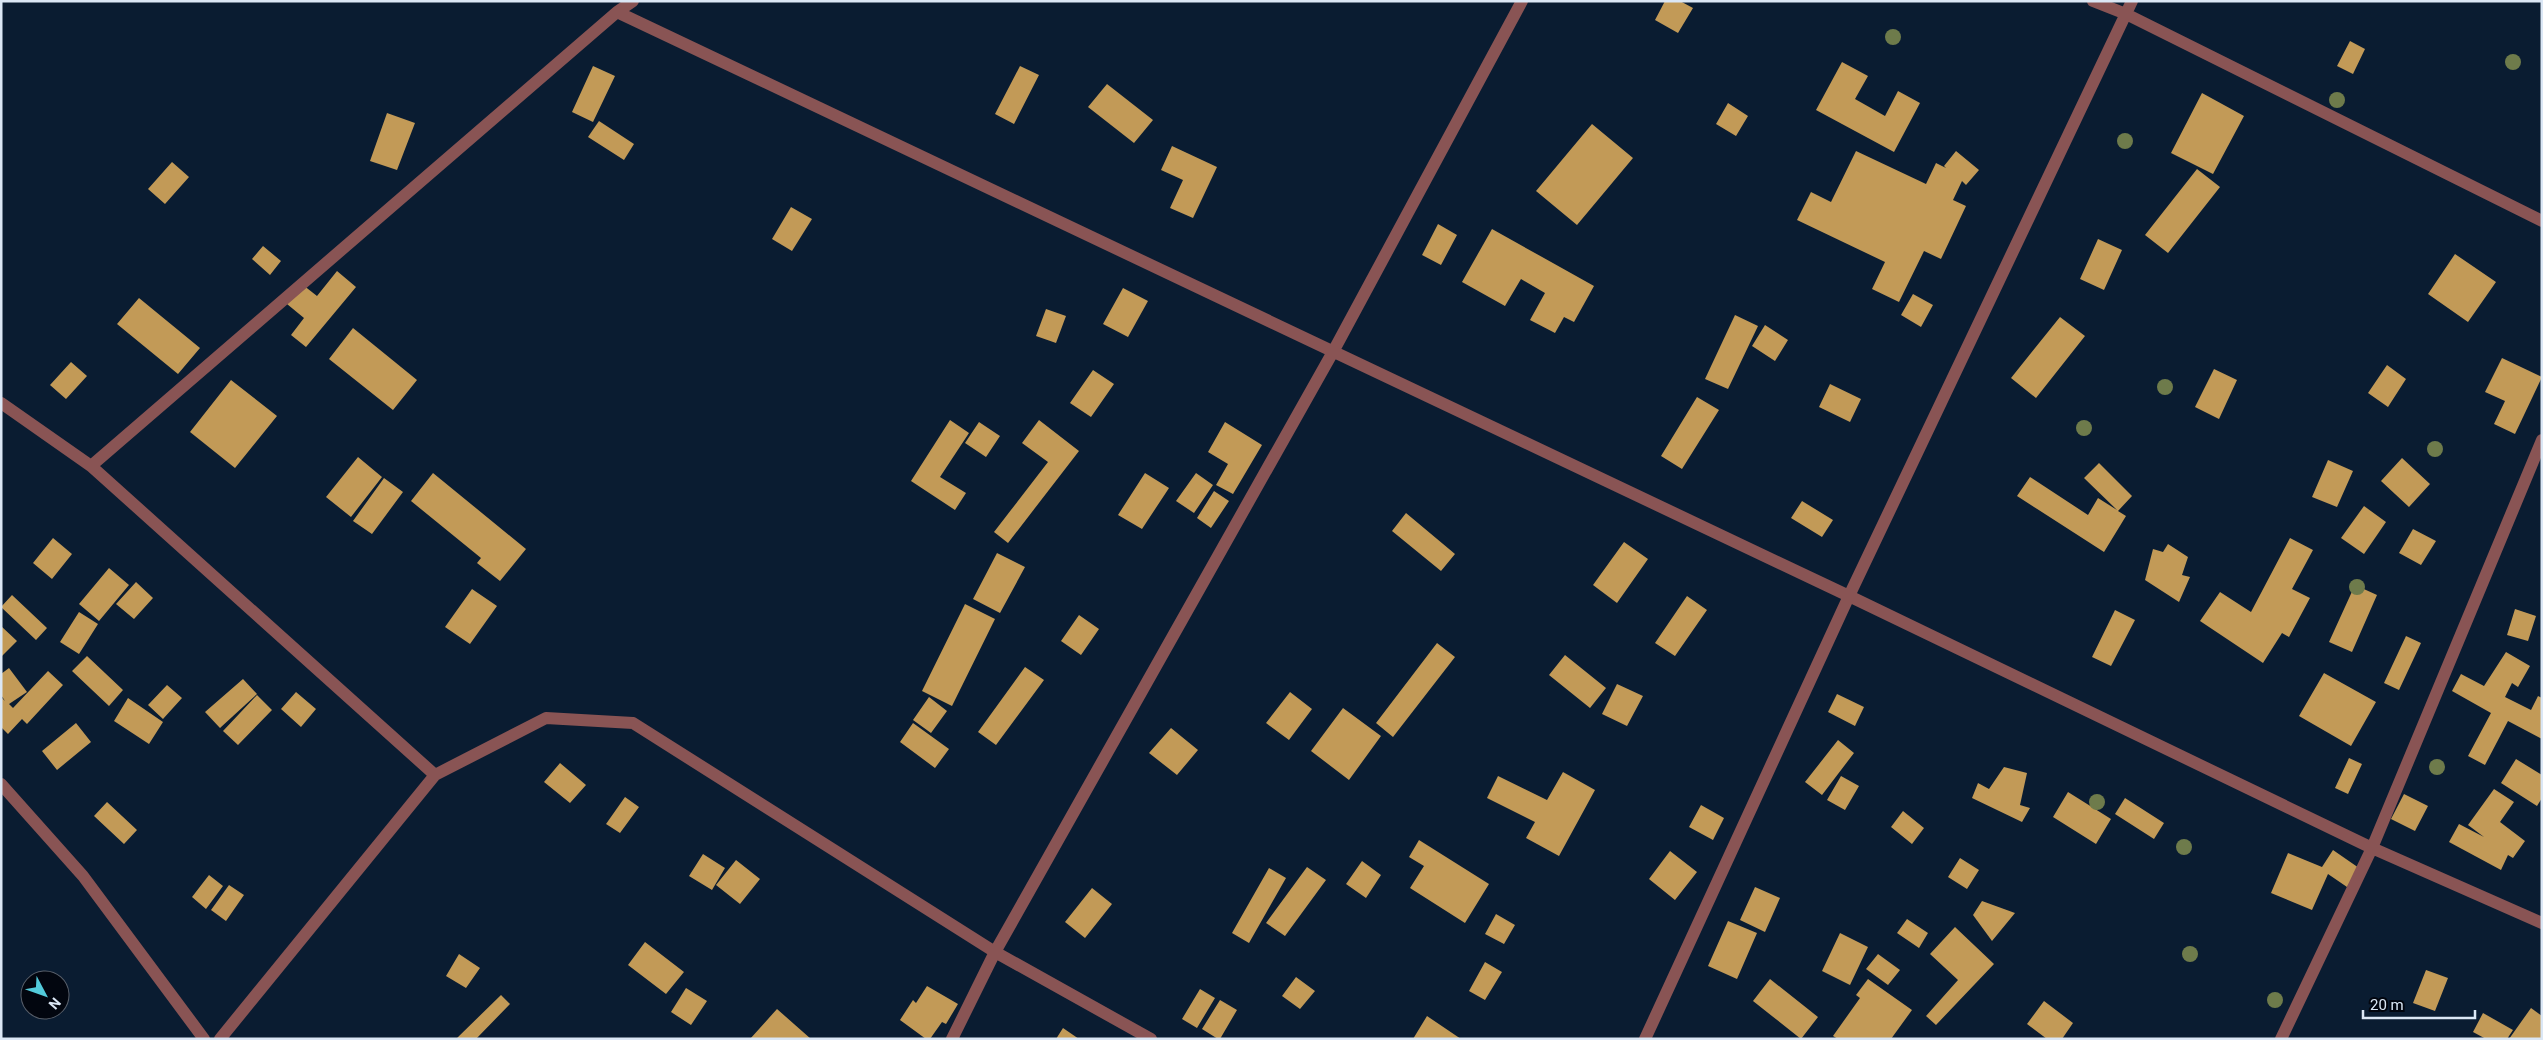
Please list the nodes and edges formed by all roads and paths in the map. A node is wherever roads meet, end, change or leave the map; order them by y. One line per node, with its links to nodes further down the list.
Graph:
1 (633, 1): 5 (street)
2 (1522, 1): 8 (street)
3 (2093, 1): 6 (street)
4 (2132, 1): 6 (street)
5 (617, 12): 8 (street); 11 (street)
6 (2126, 14): 7 (street); 12 (street)
7 (2542, 221)
8 (1334, 350): 12 (street); 17 (street)
9 (1, 403): 11 (street)
10 (2542, 440): 15 (street)
11 (91, 466): 13 (street)
12 (1849, 596): 15 (street); 22 (street)
13 (435, 775): 17 (street); 19 (street)
14 (1, 784): 18 (street)
15 (2372, 848): 16 (street); 23 (street)
16 (2542, 923)
17 (996, 952): 20 (street); 21 (street)
18 (204, 1039)
19 (220, 1039)
20 (952, 1039)
21 (1150, 1039)
22 (1645, 1039)
23 (2280, 1039)

